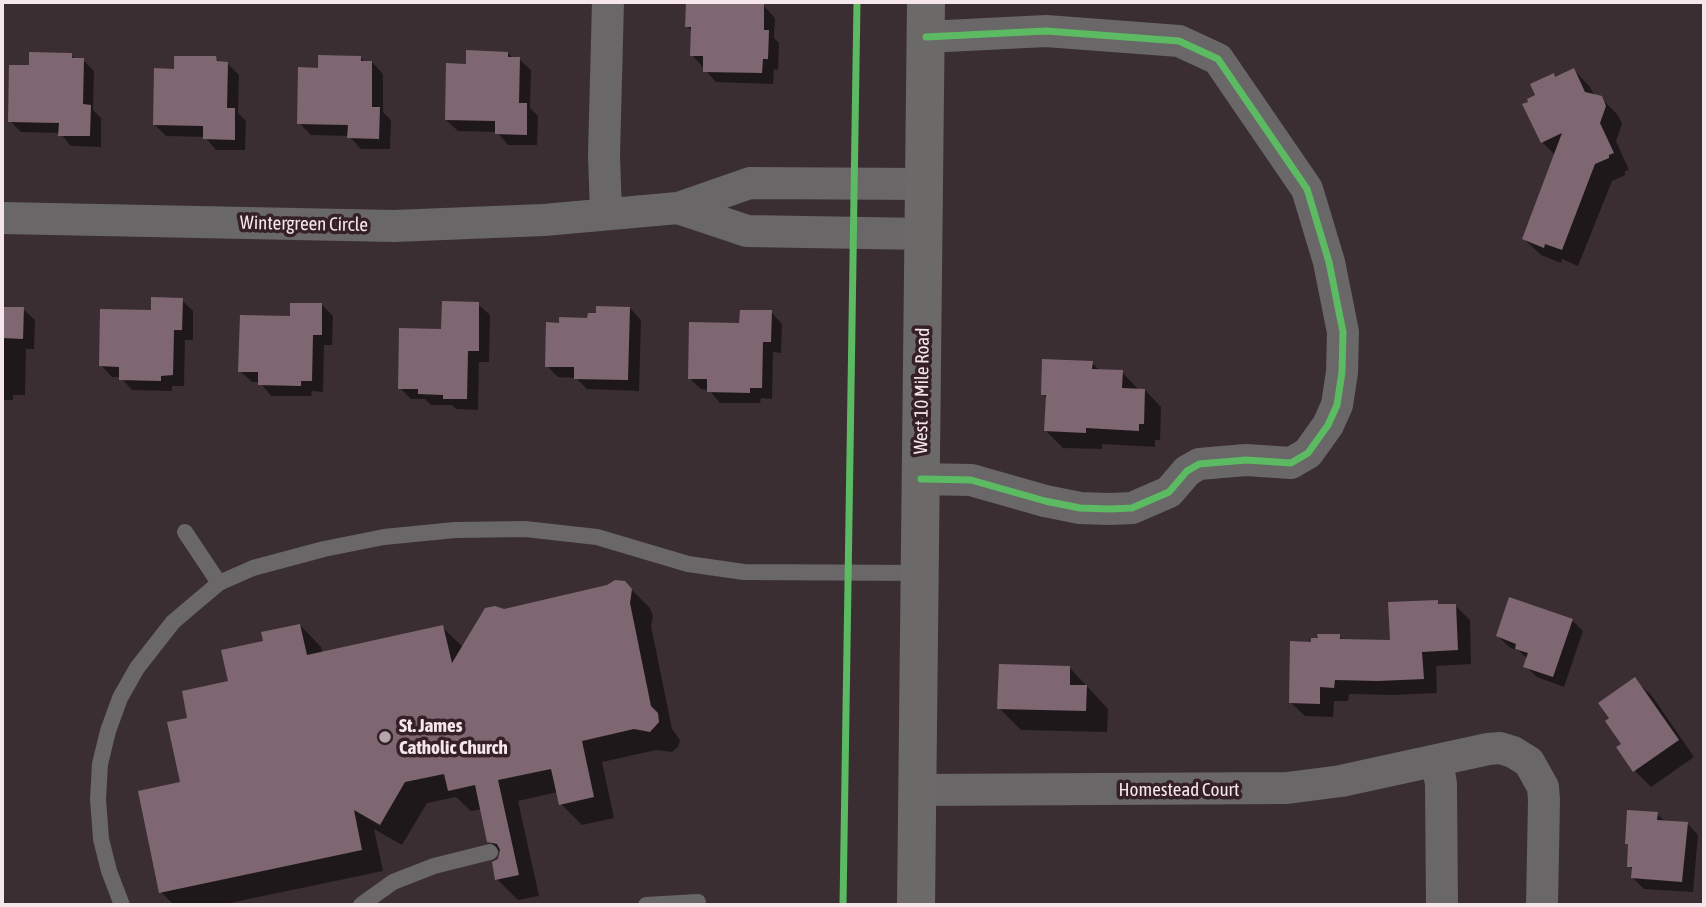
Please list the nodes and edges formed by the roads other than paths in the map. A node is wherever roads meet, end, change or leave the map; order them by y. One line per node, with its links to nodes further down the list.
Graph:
1 (608, 2): 5 (street)
2 (926, 19): 3 (main road, West 10 Mile Road); 8 (street)
3 (924, 184): 4 (street, Wintergreen Circle); 7 (main road, West 10 Mile Road)
4 (678, 208): 5 (street, Wintergreen Circle); 7 (street, Wintergreen Circle)
5 (606, 214): 6 (street, Wintergreen Circle)
6 (2, 218)
7 (924, 233): 8 (main road, West 10 Mile Road)
8 (921, 479): 10 (main road, West 10 Mile Road)
9 (185, 531): 11 (lane)
10 (920, 573): 11 (lane); 13 (main road, West 10 Mile Road)
11 (219, 583): 16 (lane)
12 (1437, 760): 13 (street, Homestead Court); 20 (street); 21 (street, Homestead Court)
13 (918, 790): 19 (main road, West 10 Mile Road)
14 (490, 852): 17 (lane)
15 (698, 902): 18 (lane)
16 (122, 905)
17 (361, 905)
18 (646, 905)
19 (916, 905)
20 (1442, 905)
21 (1542, 905)

